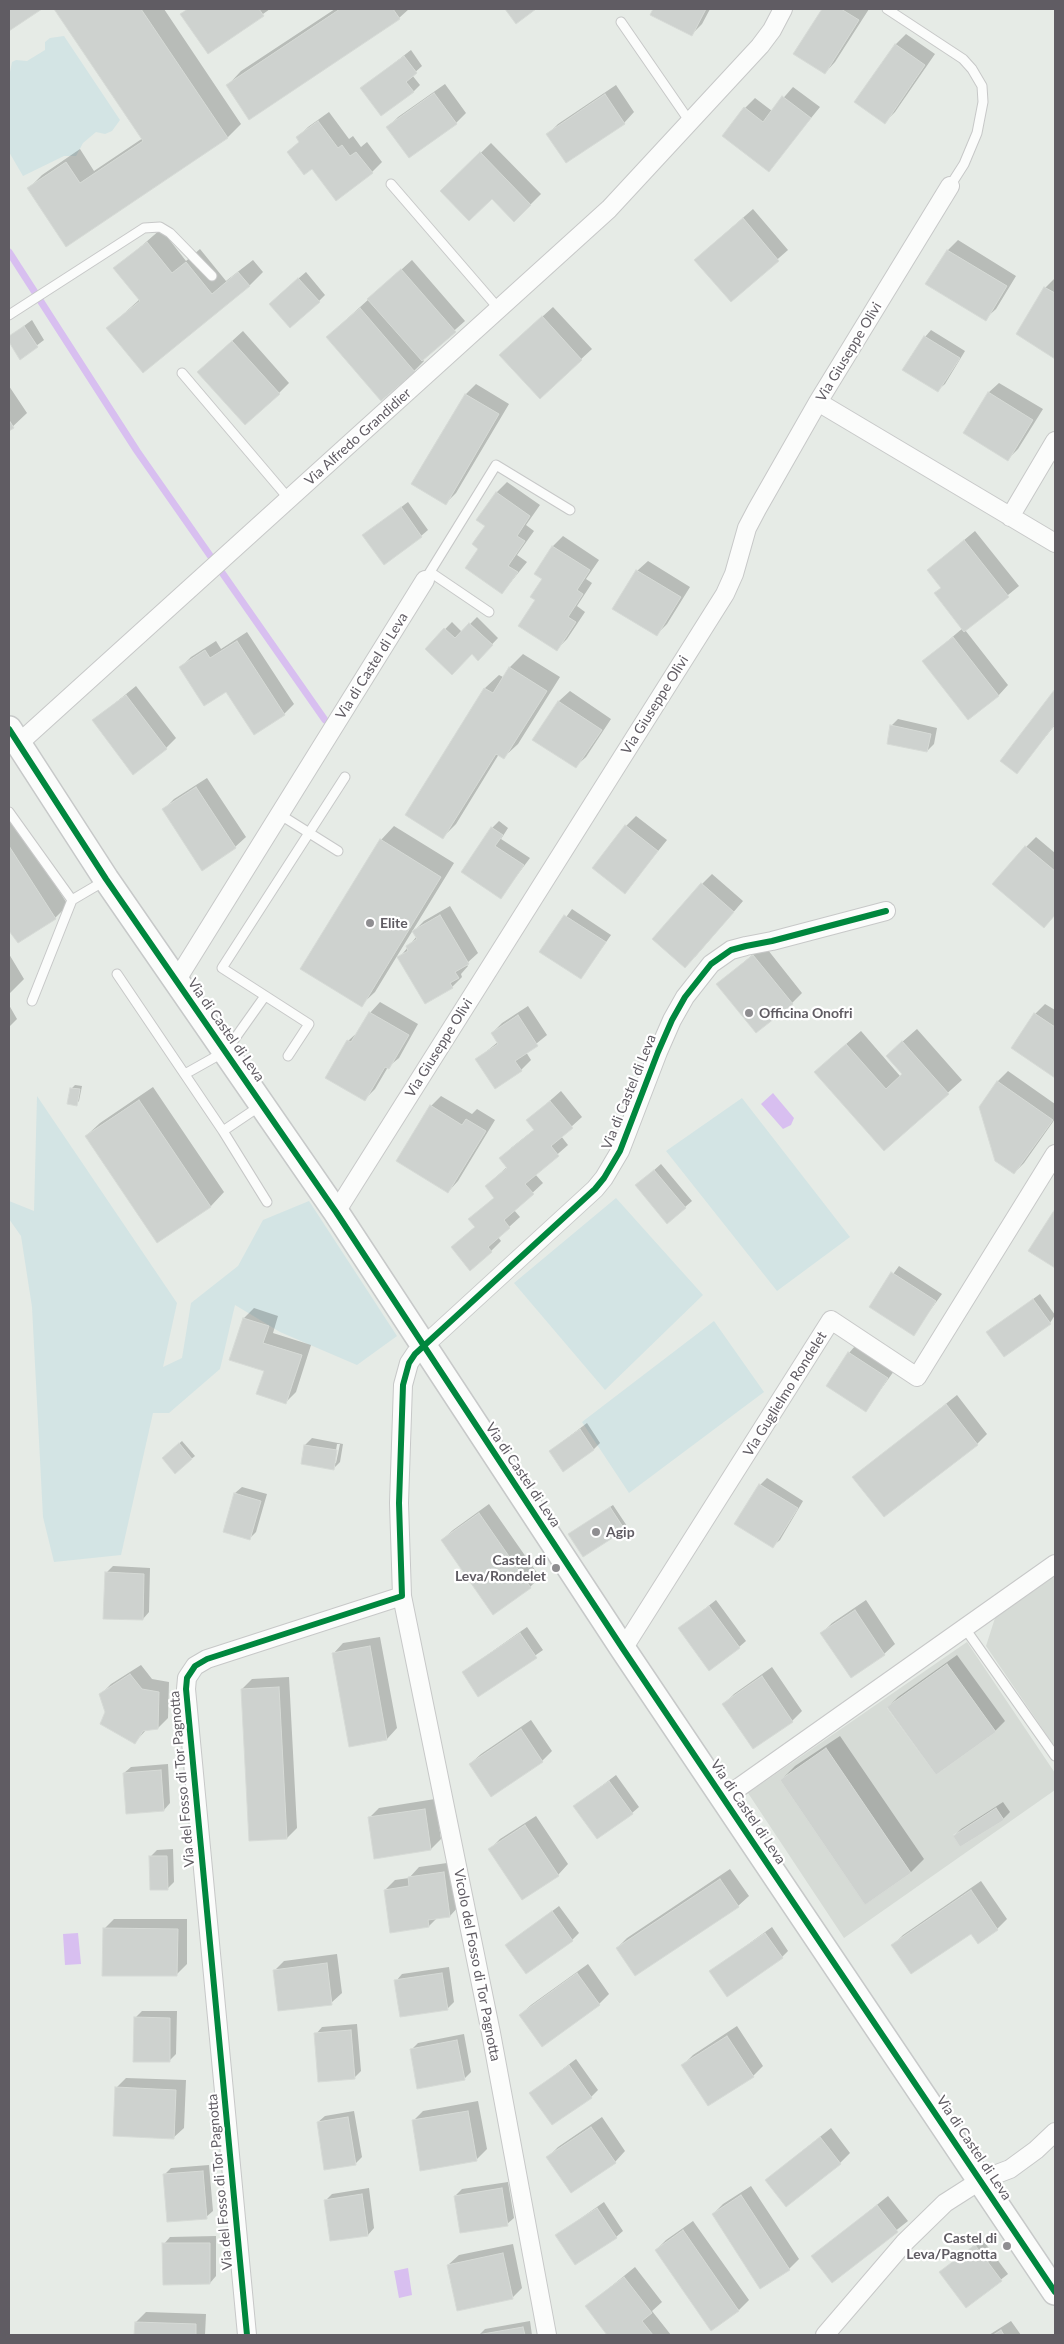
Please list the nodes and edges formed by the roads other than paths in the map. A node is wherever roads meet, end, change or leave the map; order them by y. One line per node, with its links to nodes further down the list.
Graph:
1 (782, 9): 4 (street, Via Alfredo Grandidier)
2 (887, 9): 6 (lane)
3 (621, 22): 4 (lane)
4 (690, 122): 8 (street, Via Alfredo Grandidier)
5 (391, 184): 8 (lane)
6 (950, 186): 11 (street, Via Giuseppe Olivi)
7 (212, 276): 9 (lane)
8 (499, 309): 13 (street, Via Alfredo Grandidier)
9 (9, 315)
10 (182, 373): 13 (lane)
11 (818, 402): 15 (street); 39 (street, Via Giuseppe Olivi)
12 (1055, 441): 15 (street)
13 (289, 499): 19 (street, Via Alfredo Grandidier)
14 (570, 510): 17 (lane)
15 (1010, 517): 16 (street)
16 (1055, 543)
17 (428, 576): 18 (lane); 22 (street, Via di Castel di Leva)
18 (489, 612)
19 (13, 736): 25 (street, Via di Castel di Leva)
20 (345, 776): 23 (lane)
21 (9, 812): 26 (lane)
22 (279, 814): 23 (lane); 29 (street, Via di Castel di Leva)
23 (308, 834): 24 (lane); 30 (lane)
24 (338, 851)
25 (106, 879): 26 (lane); 29 (street, Via di Castel di Leva)
26 (72, 900): 31 (lane)
27 (886, 911): 40 (street, Via di Castel di Leva)
28 (117, 974): 34 (lane)
29 (176, 980): 32 (street, Via di Castel di Leva)
30 (265, 996): 32 (lane); 33 (lane)
31 (32, 1001)
32 (226, 1051): 34 (lane); 35 (street, Via di Castel di Leva)
33 (288, 1056)
34 (186, 1074): 36 (lane)
35 (263, 1104): 36 (lane); 39 (street, Via di Castel di Leva)
36 (222, 1131): 38 (lane)
37 (1055, 1154): 44 (street, Via Guglielmo Rondelet)
38 (267, 1202)
39 (336, 1212): 40 (street, Via di Castel di Leva)
40 (422, 1345): 42 (street); 44 (street, Via di Castel di Leva)
41 (1055, 1564): 43 (street)
42 (402, 1596): 50 (street, Via del Fosso di Tor Pagnotta); 51 (street, Vicolo del Fosso di Tor Pagnotta)
43 (964, 1627): 45 (lane); 46 (street)
44 (623, 1649): 46 (street, Via di Castel di Leva)
45 (1055, 1756)
46 (724, 1798): 48 (street, Via di Castel di Leva)
47 (1055, 2132): 48 (street)
48 (981, 2180): 49 (street, Via di Castel di Leva); 52 (street)
49 (1055, 2292)
50 (248, 2335)
51 (548, 2335)
52 (825, 2335)

